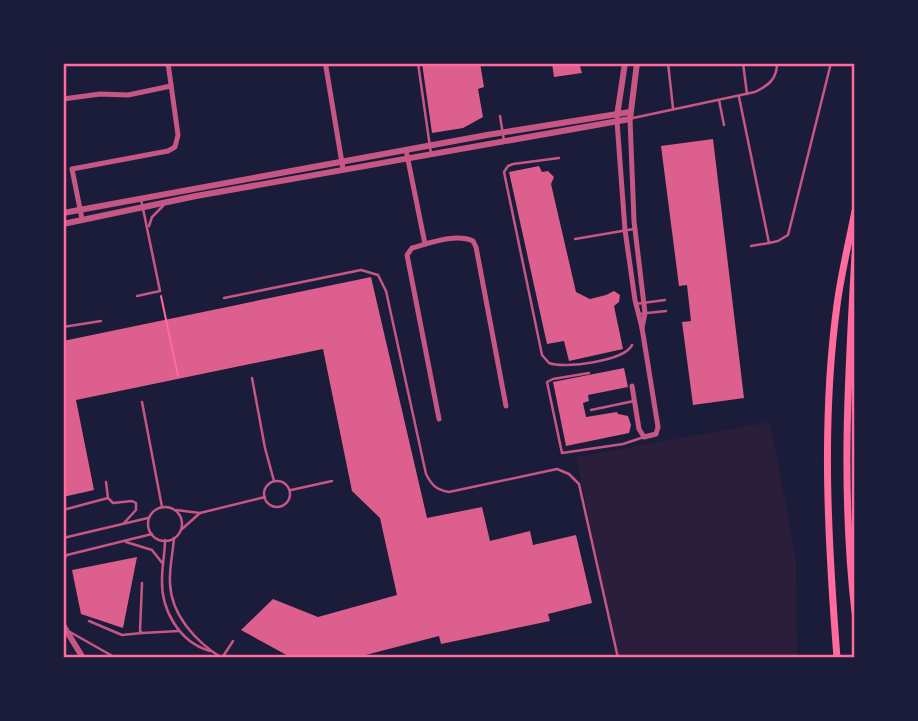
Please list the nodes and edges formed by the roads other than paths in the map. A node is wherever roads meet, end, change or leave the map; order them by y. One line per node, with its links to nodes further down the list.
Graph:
1 (168, 63): 10 (street)
2 (418, 63): 22 (lane)
3 (625, 63): 18 (street)
4 (637, 63): 16 (street)
5 (668, 63): 15 (lane)
6 (743, 63): 11 (lane)
7 (776, 63): 11 (lane)
8 (831, 63): 42 (lane)
9 (326, 67): 27 (street)
10 (171, 86): 13 (street); 28 (street)
11 (747, 94): 12 (lane)
12 (739, 97): 14 (lane); 42 (lane)
13 (63, 99)
14 (719, 100): 15 (lane); 19 (lane)
15 (673, 109): 16 (lane)
16 (630, 116): 18 (street); 39 (street)
17 (500, 117): 20 (lane)
18 (617, 118): 20 (street); 21 (street); 40 (street)
19 (724, 125)
20 (503, 133): 21 (lane); 22 (street)
21 (504, 141): 24 (street)
22 (429, 145): 23 (street); 24 (lane)
23 (407, 150): 25 (street); 27 (street)
24 (431, 154): 25 (street)
25 (408, 158): 27 (street); 43 (street)
26 (559, 158): 57 (lane)
27 (343, 166): 30 (street); 31 (street)
28 (72, 169): 29 (street); 33 (street)
29 (63, 170)
30 (141, 199): 32 (lane); 33 (street)
31 (168, 202): 32 (street); 38 (lane)
32 (144, 208): 36 (street); 38 (lane)
33 (80, 210): 35 (street); 36 (street)
34 (855, 211): 101 (main road)
35 (63, 213)
36 (82, 219): 37 (street)
37 (63, 224)
38 (148, 229): 46 (lane)
39 (635, 229): 40 (lane); 49 (street)
40 (625, 230): 41 (lane); 50 (street)
41 (575, 239)
42 (769, 243): 44 (lane)
43 (425, 244): 63 (street); 65 (street)
44 (751, 246)
45 (855, 255): 73 (main road)
46 (137, 296)
47 (224, 298): 100 (lane)
48 (665, 300): 49 (lane)
49 (645, 302): 50 (lane); 52 (street)
50 (635, 304): 53 (street)
51 (666, 311): 52 (lane)
52 (645, 313): 53 (lane); 56 (street)
53 (637, 315): 56 (street)
54 (101, 321): 55 (lane)
55 (63, 327)
56 (642, 328): 66 (street)
57 (632, 345)
58 (589, 373): 66 (lane)
59 (252, 378): 67 (lane)
60 (632, 386): 62 (street)
61 (142, 401): 74 (lane)
62 (634, 401): 64 (lane); 66 (street)
63 (506, 406)
64 (591, 410)
65 (439, 419)
66 (644, 437)
67 (274, 481): 70 (lane); 72 (lane)
68 (332, 481): 70 (lane)
69 (106, 482): 71 (lane)
70 (290, 490): 72 (lane)
71 (108, 498): 75 (lane); 80 (lane)
72 (265, 498): 77 (lane)
73 (851, 503): 79 (main road)
74 (163, 507): 76 (lane); 78 (lane)
75 (63, 510)
76 (176, 510): 77 (lane); 81 (lane)
77 (200, 513): 81 (lane)
78 (149, 518): 80 (lane); 82 (lane)
79 (851, 523): 90 (main road)
80 (124, 524): 83 (lane)
81 (181, 530): 84 (lane)
82 (152, 534): 85 (lane); 86 (lane)
83 (63, 538)
84 (174, 538): 85 (lane); 96 (lane)
85 (165, 540): 88 (lane)
86 (123, 542): 87 (lane); 88 (lane)
87 (63, 556)
88 (163, 564): 93 (lane)
89 (142, 583): 94 (lane)
90 (855, 612)
91 (89, 621): 94 (lane)
92 (65, 628): 97 (street); 98 (lane)
93 (178, 631): 94 (lane); 96 (lane)
94 (142, 633)
95 (233, 641): 99 (lane)
96 (213, 652): 99 (lane)
97 (83, 658)
98 (116, 658)
99 (222, 658)
100 (618, 658)
101 (837, 658)

